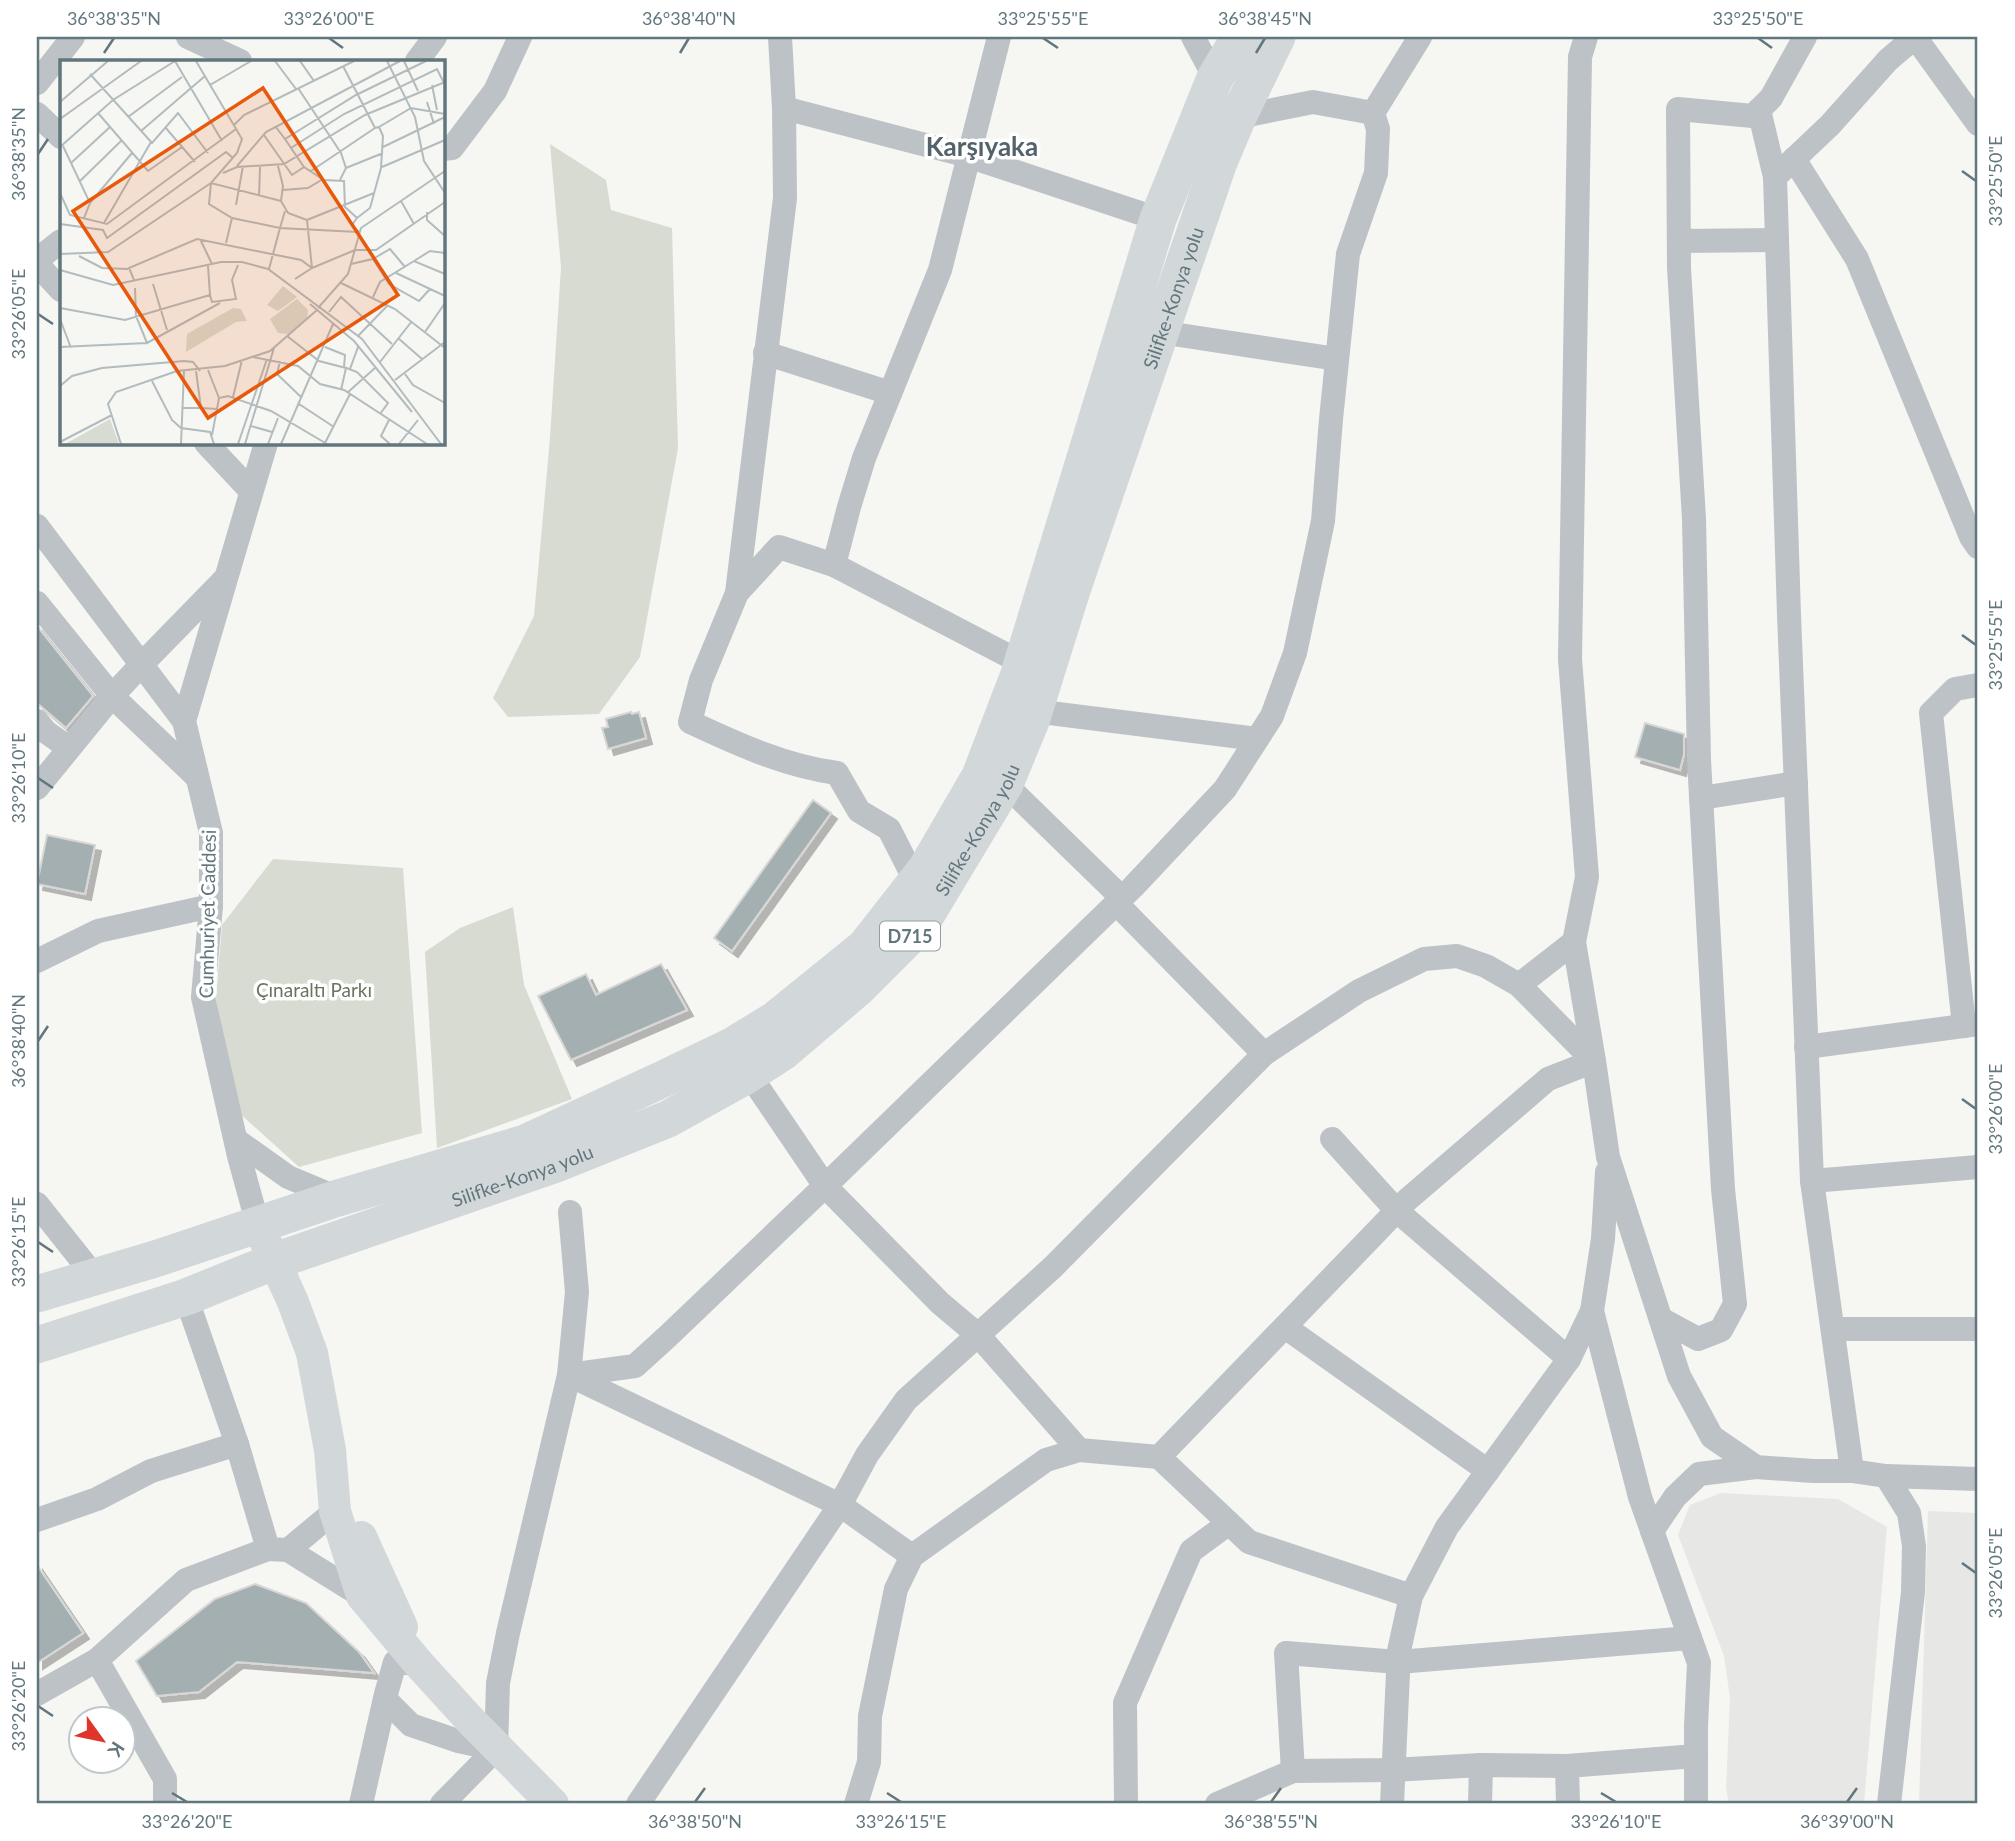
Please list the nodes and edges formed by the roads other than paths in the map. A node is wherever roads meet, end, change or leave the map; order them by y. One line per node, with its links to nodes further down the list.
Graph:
1 (73, 37): 15 (street)
2 (188, 37): 13 (street)
3 (520, 37): 23 (street)
4 (780, 37): 16 (street)
5 (999, 37): 24 (street)
6 (1193, 37): 14 (street)
7 (1240, 37): 14 (highway, Silifke-Konya yolu / D715)
8 (1277, 37): 20 (highway, Silifke-Konya yolu / D715)
9 (1420, 37): 18 (street)
10 (1586, 37): 63 (street)
11 (1805, 37): 17 (street)
12 (1915, 37): 21 (street); 25 (street)
13 (238, 60)
14 (1215, 78): 27 (highway, Silifke-Konya yolu / D715)
15 (37, 83)
16 (785, 108): 24 (street); 34 (street)
17 (1759, 110): 26 (street); 29 (street)
18 (1373, 113): 20 (street); 35 (street)
19 (37, 114): 22 (street)
20 (1238, 117): 33 (highway, Silifke-Konya yolu / D715)
21 (1978, 124)
22 (60, 136)
23 (444, 149)
24 (968, 156): 27 (street); 36 (street)
25 (1794, 159): 26 (street); 41 (street)
26 (1775, 177): 28 (street)
27 (1158, 219): 47 (highway, Silifke-Konya yolu / D715)
28 (1777, 240): 29 (street); 56 (street)
29 (1679, 241): 59 (street)
30 (60, 242): 31 (street)
31 (37, 262): 32 (street)
32 (60, 288)
33 (1160, 332): 35 (street); 47 (highway, Silifke-Konya yolu / D715)
34 (765, 353): 36 (street); 44 (street)
35 (1337, 359): 53 (street)
36 (890, 393): 42 (street)
37 (207, 444): 39 (street)
38 (266, 444): 39 (street)
39 (251, 491): 43 (street)
40 (37, 526): 46 (street)
41 (1978, 547)
42 (834, 565): 44 (street); 47 (street)
43 (227, 577): 46 (street); 52 (street)
44 (737, 593): 60 (street)
45 (37, 603): 49 (street)
46 (142, 664): 49 (street); 52 (street)
47 (1034, 669): 50 (highway, Silifke-Konya yolu / D715); 60 (highway, Silifke-Konya yolu / D715)
48 (1978, 685): 66 (street)
49 (112, 696): 54 (street); 55 (street)
50 (1034, 710): 53 (street); 57 (highway, Silifke-Konya yolu / D715)
51 (37, 721): 54 (street)
52 (184, 721): 55 (street, Cumhuriyet Caddesi)
53 (1257, 739): 61 (street)
54 (69, 748): 58 (street)
55 (198, 777): 62 (street, Cumhuriyet Caddesi)
56 (1796, 783): 59 (street); 67 (street)
57 (1006, 784): 61 (street); 70 (highway, Silifke-Konya yolu / D715)
58 (37, 788)
59 (1701, 797): 87 (street)
60 (916, 882): 77 (highway, Silifke-Konya yolu / D715)
61 (1119, 900): 68 (street); 76 (street)
62 (211, 906): 64 (street); 72 (street, Cumhuriyet Caddesi)
63 (1574, 942): 65 (street); 69 (street)
64 (37, 961)
65 (1519, 985): 68 (street); 69 (street)
66 (1971, 1025): 67 (street)
67 (1806, 1047): 75 (street)
68 (1264, 1054): 91 (street)
69 (1594, 1061): 73 (street); 79 (street)
70 (750, 1074): 76 (street); 82 (highway, Silifke-Konya yolu / D715)
71 (1332, 1139): 79 (street)
72 (236, 1140): 77 (street); 81 (street, Cumhuriyet Caddesi)
73 (1608, 1157): 86 (street); 87 (street)
74 (1978, 1167): 75 (street)
75 (1812, 1181): 89 (street)
76 (825, 1186): 91 (street); 94 (street)
77 (338, 1198): 81 (highway, Silifke-Konya yolu / D715)
78 (37, 1204): 83 (street)
79 (1397, 1211): 88 (street); 93 (street)
80 (570, 1212): 94 (street)
81 (258, 1225): 82 (main road); 83 (highway, Silifke-Konya yolu / D715)
82 (275, 1261): 85 (highway, Silifke-Konya yolu / D715); 96 (main road)
83 (95, 1277): 84 (highway, Silifke-Konya yolu / D715)
84 (37, 1294)
85 (186, 1297): 92 (highway, Silifke-Konya yolu / D715); 95 (street)
86 (1592, 1311): 93 (street); 108 (street)
87 (1661, 1320): 99 (street)
88 (1285, 1327): 98 (street); 100 (street)
89 (1833, 1329): 90 (street); 101 (street)
90 (1978, 1329)
91 (978, 1335): 97 (street); 104 (street)
92 (37, 1345)
93 (1569, 1359): 100 (street)
94 (569, 1375): 104 (street); 120 (street)
95 (237, 1444): 106 (street); 109 (street)
96 (330, 1450): 105 (main road); 116 (main road)
97 (1079, 1450): 98 (street); 110 (street)
98 (1159, 1457): 107 (street)
99 (1756, 1467): 101 (street); 108 (street)
100 (1488, 1471): 112 (street)
101 (1852, 1471): 102 (street)
102 (1886, 1476): 103 (street); 138 (street)
103 (1978, 1479)
104 (840, 1505): 110 (street); 131 (street)
105 (335, 1511): 109 (street); 111 (main road)
106 (37, 1520)
107 (1229, 1522): 112 (street); 133 (street)
108 (1653, 1531): 113 (street)
109 (278, 1549): 111 (street); 114 (street)
110 (912, 1556): 132 (street)
111 (362, 1596): 116 (main road)
112 (1411, 1596): 115 (street)
113 (1690, 1638): 115 (street); 121 (street)
114 (97, 1660): 117 (street); 127 (street)
115 (1398, 1662): 124 (street); 125 (street)
116 (419, 1664): 118 (street); 119 (main road)
117 (37, 1694)
118 (385, 1699): 119 (street); 128 (street)
119 (464, 1731): 120 (main road)
120 (496, 1749): 129 (street); 130 (main road)
121 (1696, 1756): 123 (street); 137 (street)
122 (1480, 1765): 123 (street); 124 (street); 135 (street)
123 (1567, 1766): 136 (street)
124 (1392, 1770): 125 (street); 134 (street)
125 (1293, 1771): 126 (street)
126 (1227, 1802)
127 (165, 1804)
128 (361, 1804)
129 (442, 1804)
130 (553, 1804)
131 (638, 1804)
132 (856, 1804)
133 (1126, 1804)
134 (1392, 1804)
135 (1480, 1804)
136 (1568, 1804)
137 (1696, 1804)
138 (1889, 1804)

